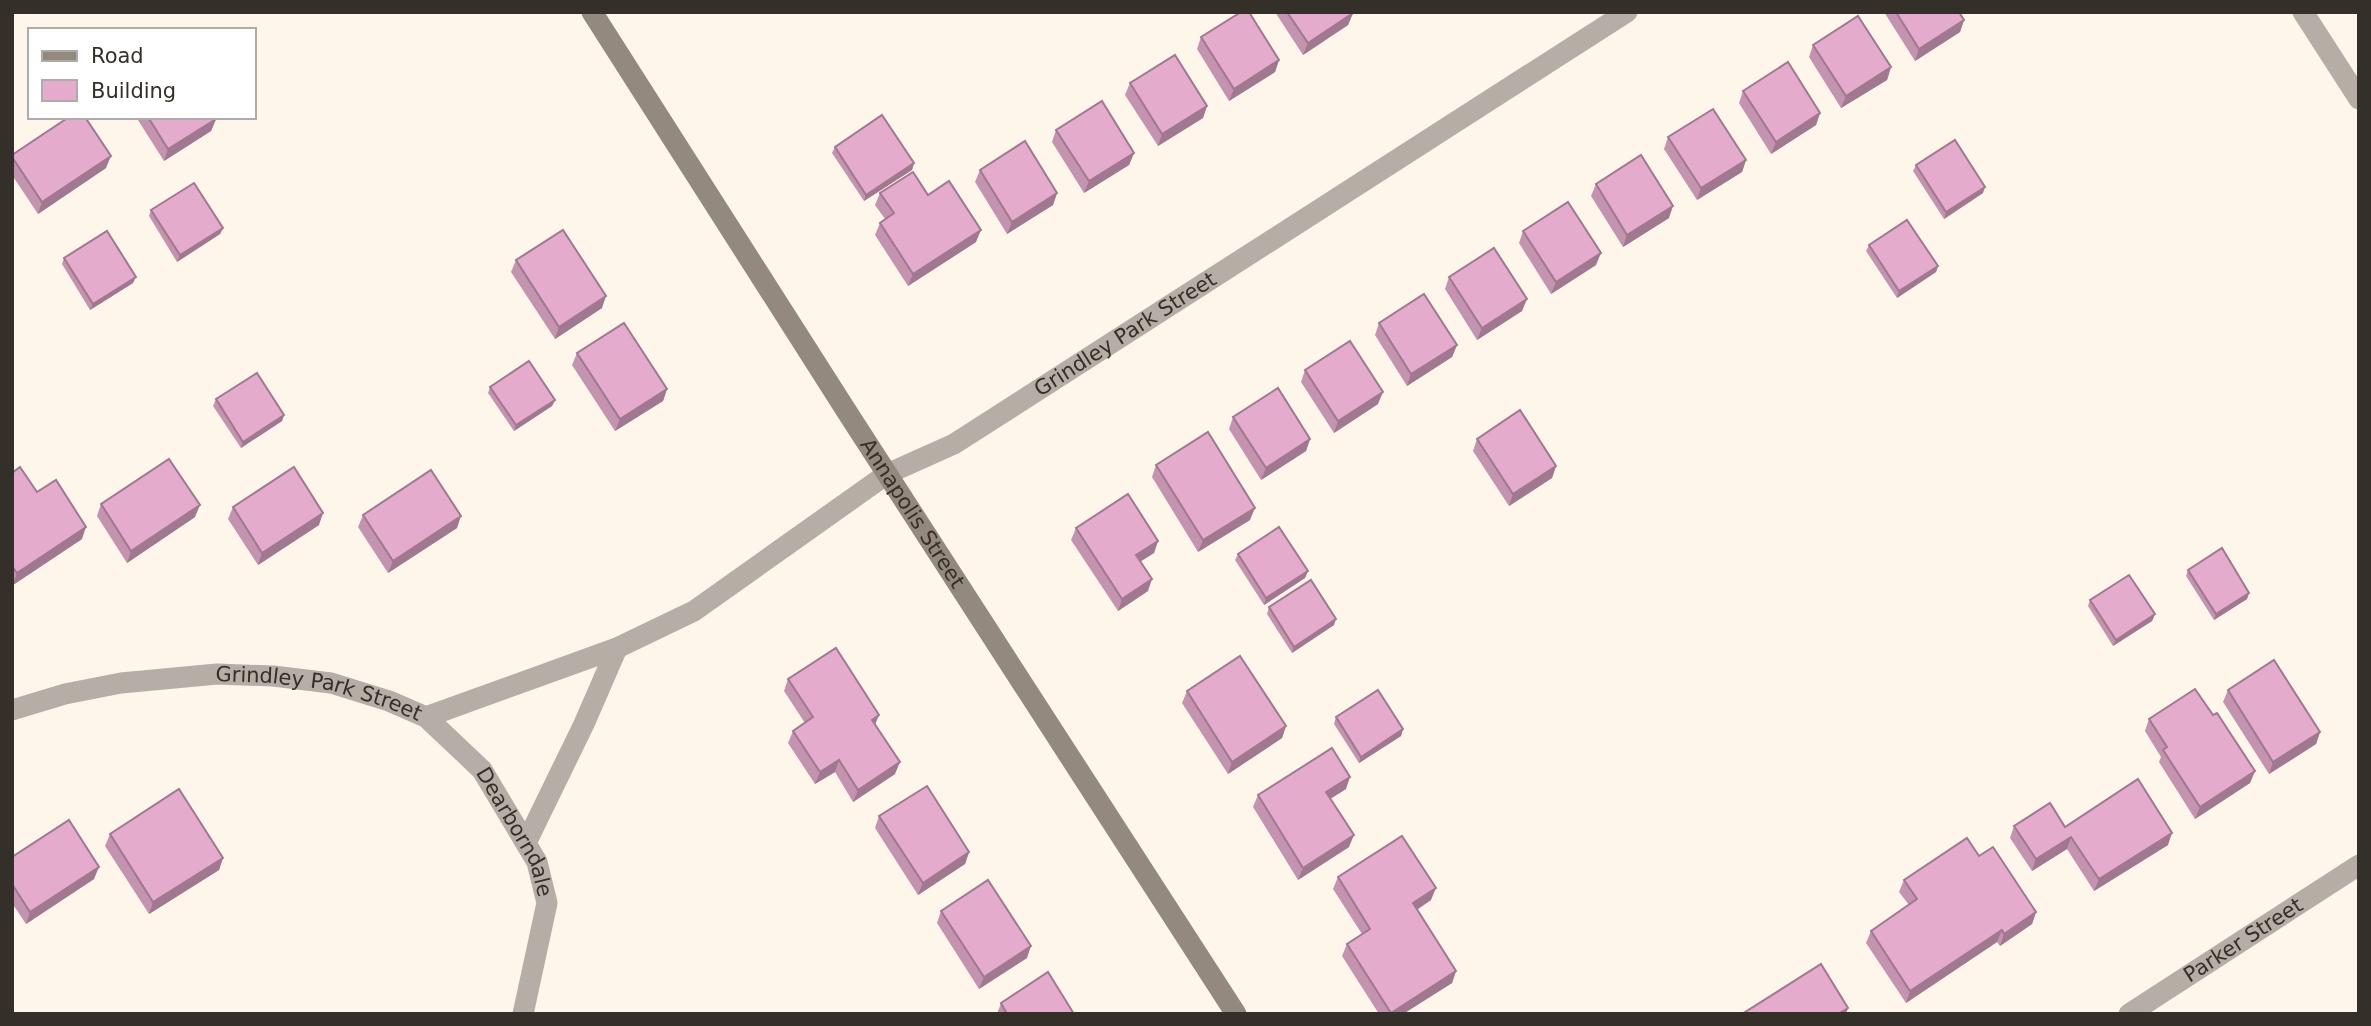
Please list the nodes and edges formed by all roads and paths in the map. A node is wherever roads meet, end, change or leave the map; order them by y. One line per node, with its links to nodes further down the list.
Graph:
1 (592, 12): 5 (street, Annapolis Street)
2 (1628, 12): 5 (street, Grindley Park Street)
3 (2303, 12): 4 (street)
4 (2359, 99)
5 (887, 474): 6 (street, Grindley Park Street); 12 (street, Annapolis Street)
6 (617, 648): 8 (street, Grindley Park Street); 9 (street)
7 (12, 710): 8 (street, Grindley Park Street)
8 (426, 716): 9 (street, Dearborndale)
9 (526, 843): 11 (street, Dearborndale)
10 (2359, 865): 13 (street, Parker Street)
11 (523, 1014)
12 (1236, 1014)
13 (2129, 1014)

